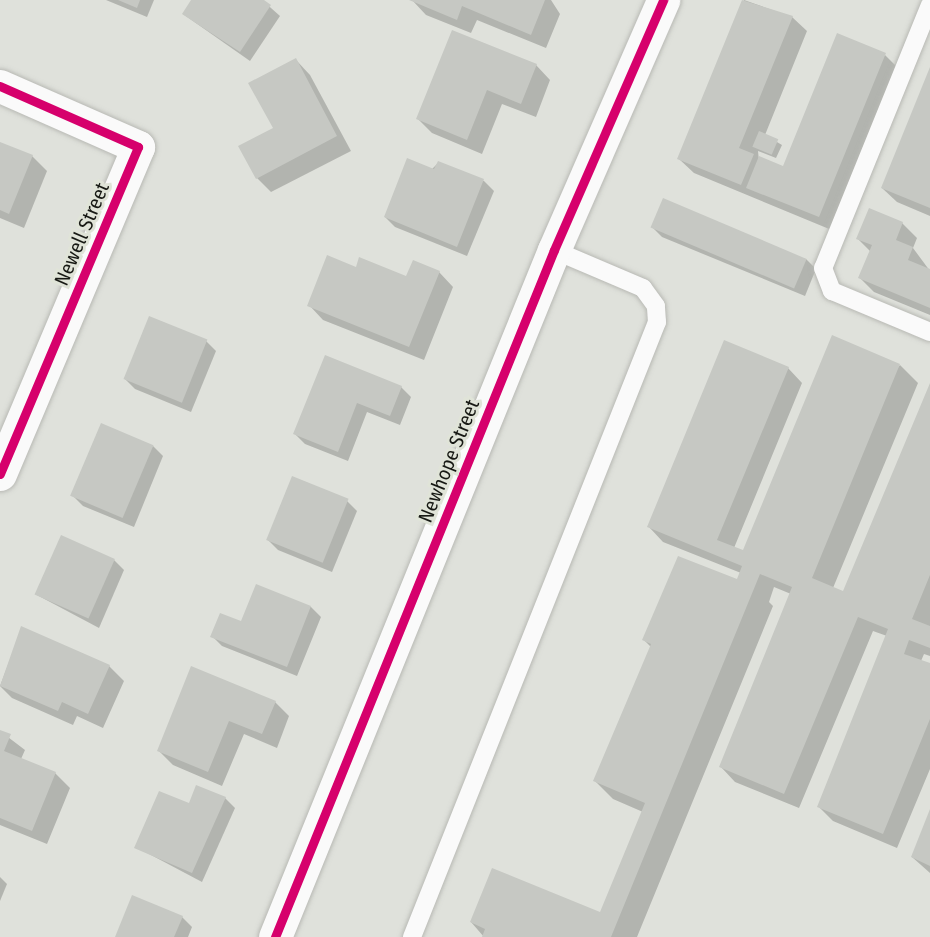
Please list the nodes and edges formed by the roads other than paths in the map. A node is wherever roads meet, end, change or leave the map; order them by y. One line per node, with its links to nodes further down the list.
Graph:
1 (663, 0): 4 (street, Newhope Street)
2 (930, 5): 5 (lane)
3 (0, 86): 6 (street, Newell Street)
4 (554, 250): 7 (street, Newhope Street); 8 (lane)
5 (930, 332)
6 (0, 474)
7 (275, 937)
8 (412, 937)

